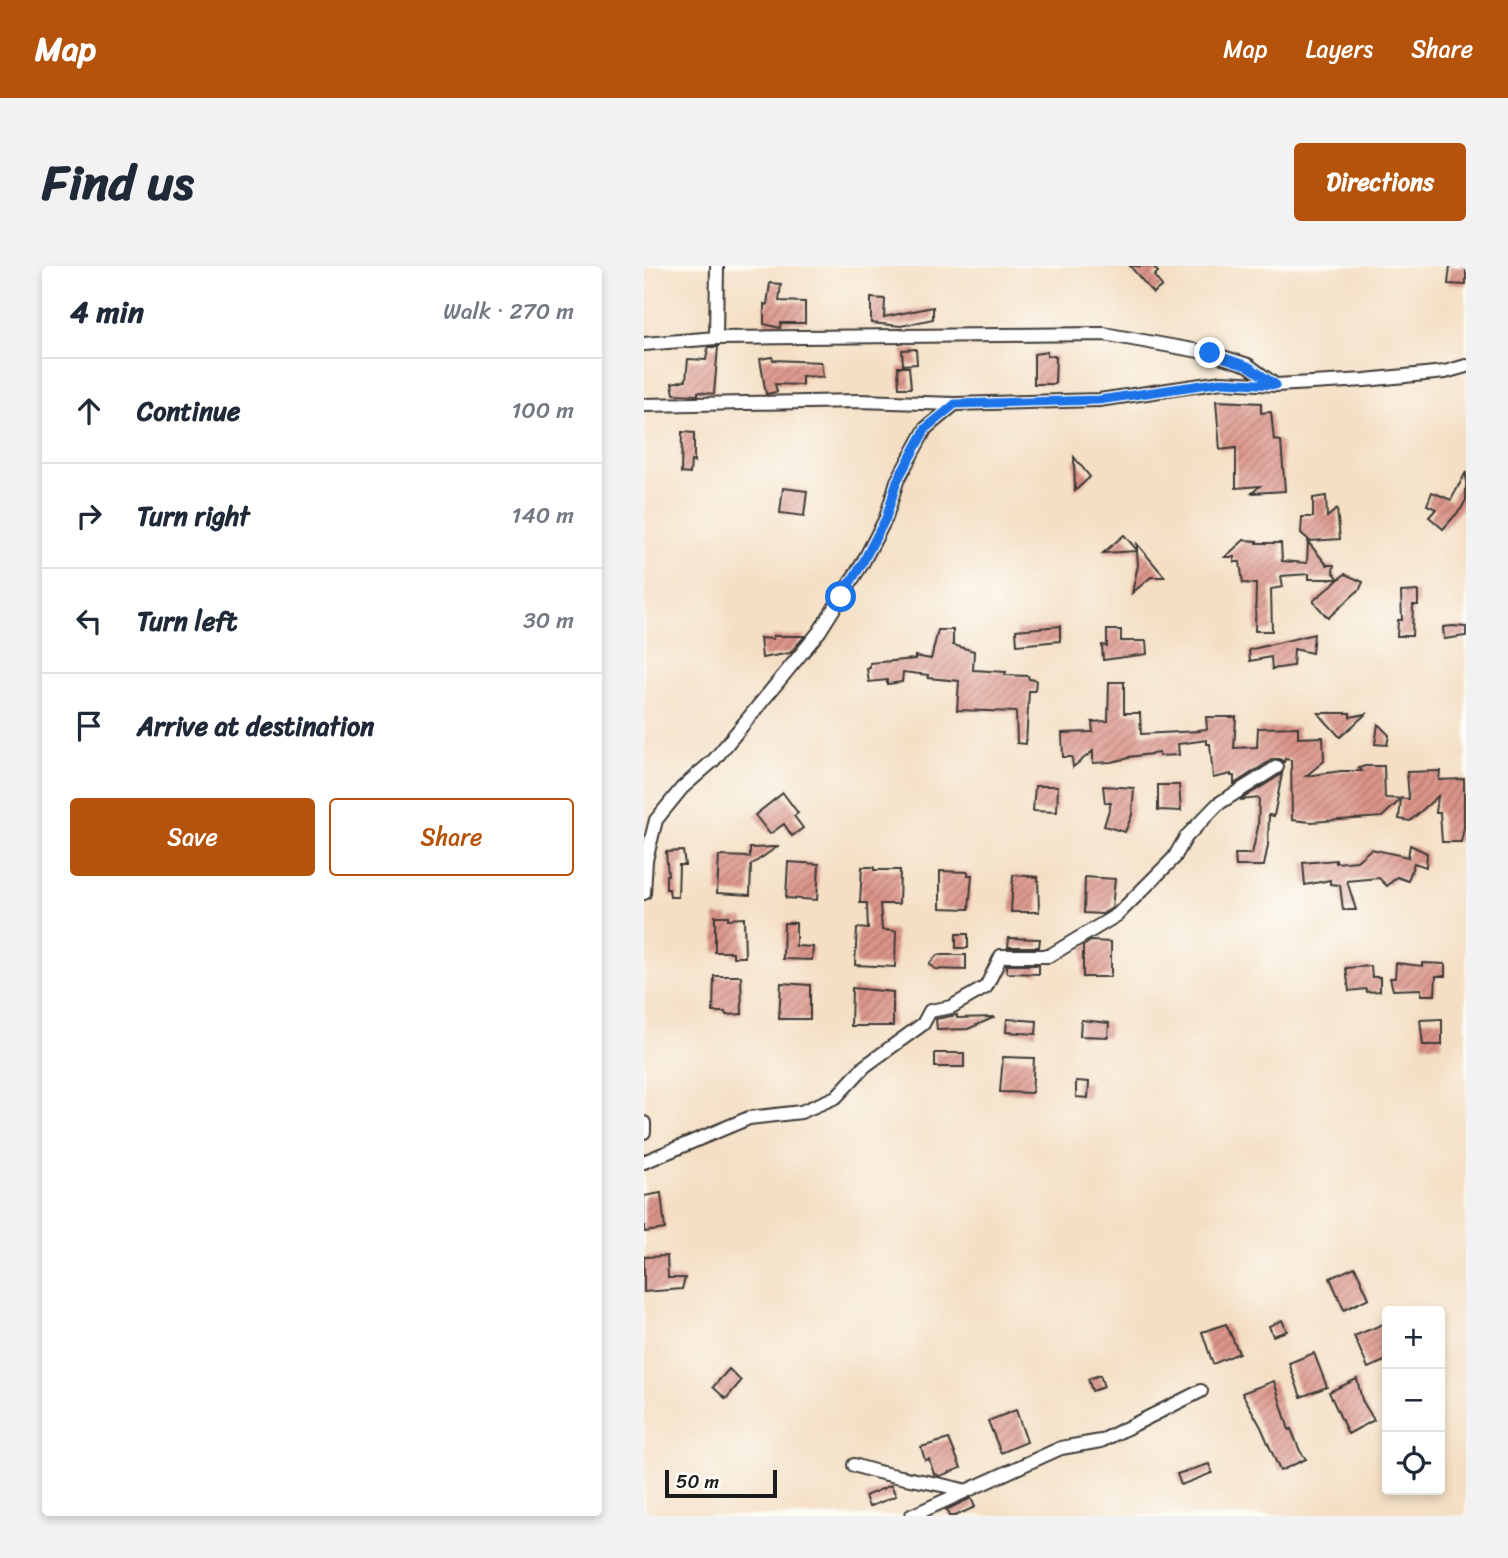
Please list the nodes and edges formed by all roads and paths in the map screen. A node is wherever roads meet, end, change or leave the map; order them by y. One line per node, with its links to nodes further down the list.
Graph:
1 (717, 266): 2 (street)
2 (716, 338): 3 (street); 5 (street)
3 (644, 344)
4 (1466, 366): 5 (street)
5 (1276, 385): 6 (street)
6 (955, 404): 7 (street); 9 (street)
7 (644, 405)
8 (1277, 767): 12 (street)
9 (644, 892)
10 (644, 1123): 11 (street)
11 (644, 1132)
12 (644, 1162)
13 (1201, 1391): 15 (street)
14 (854, 1465): 15 (street)
15 (966, 1491): 16 (street)
16 (911, 1516)

